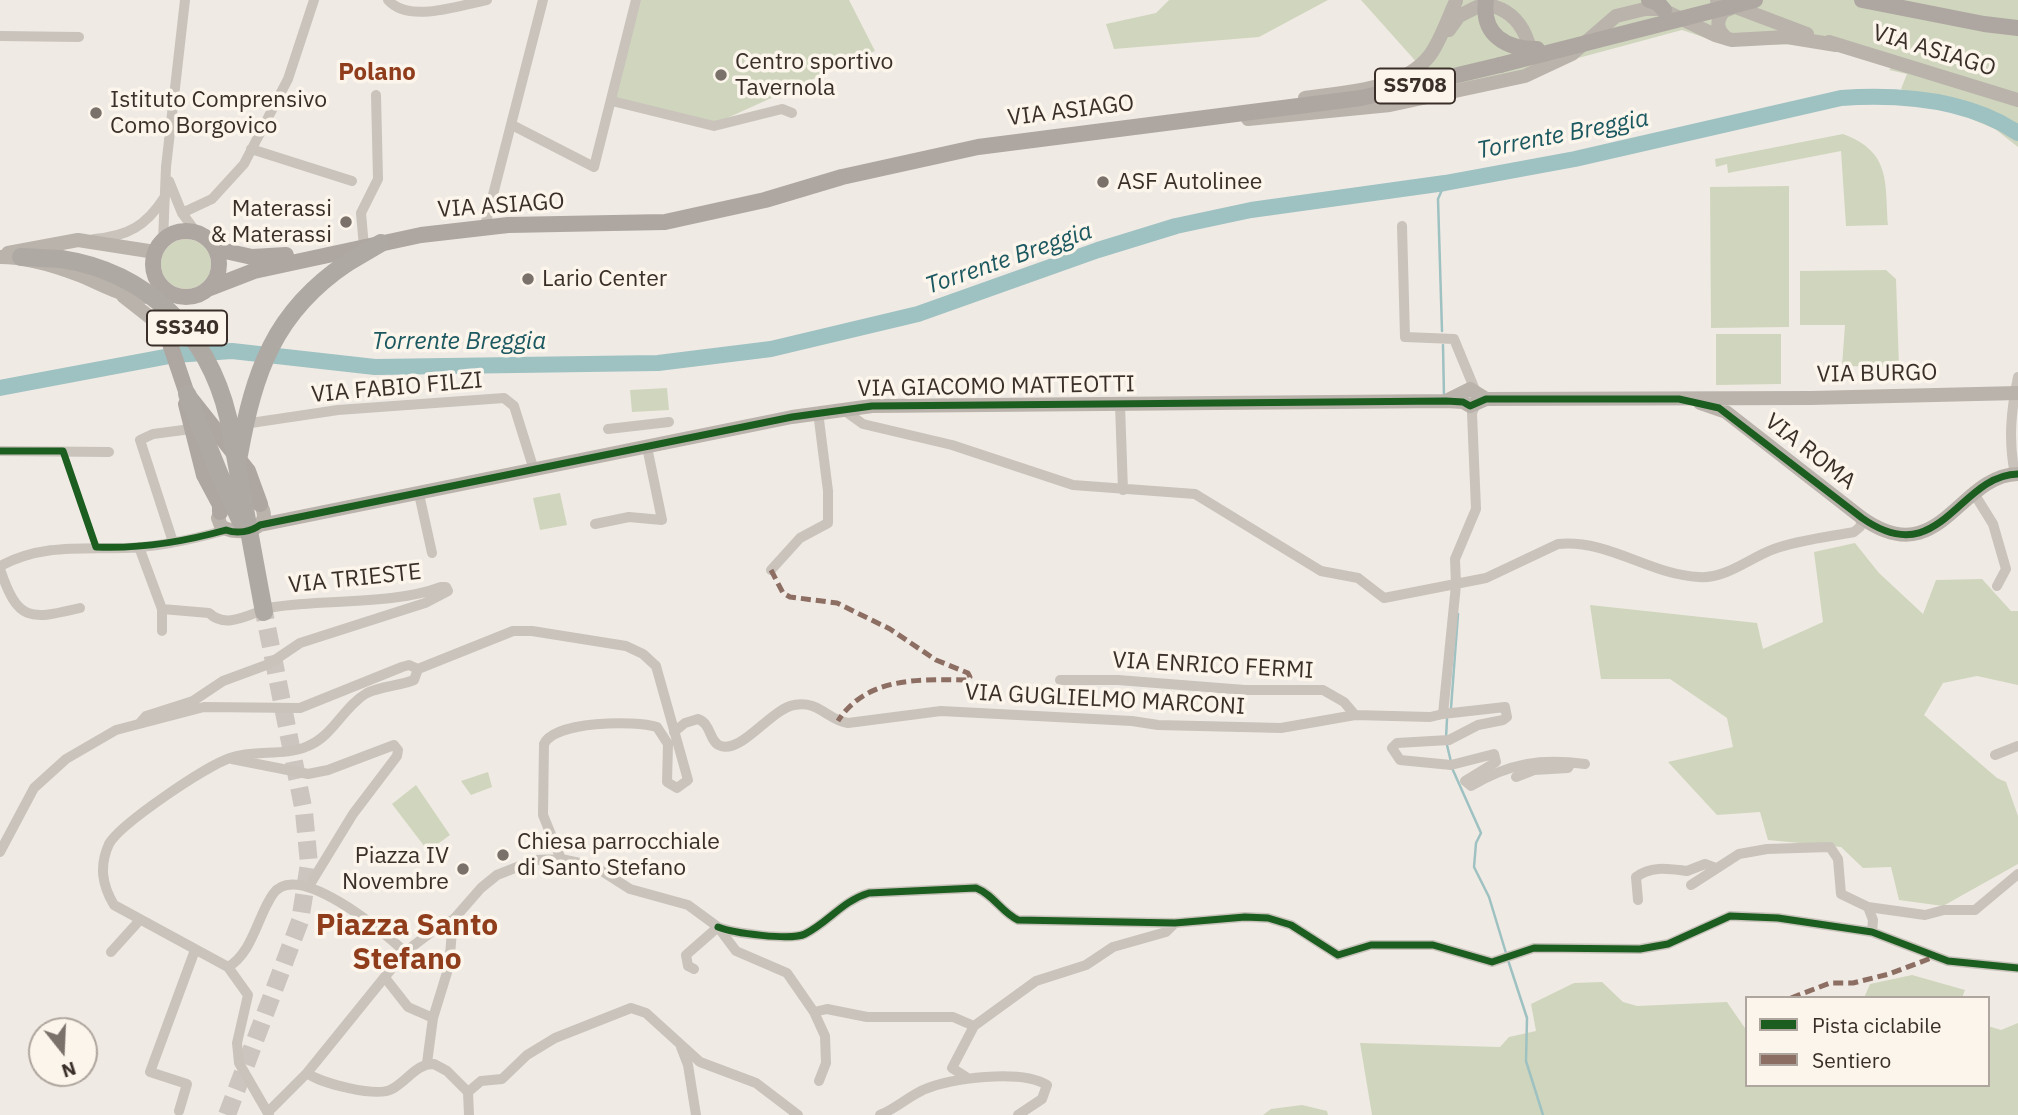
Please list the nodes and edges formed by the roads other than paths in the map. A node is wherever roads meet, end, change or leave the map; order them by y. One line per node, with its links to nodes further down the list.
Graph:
1 (185, 0): 31 (street)
2 (314, 0): 30 (street)
3 (388, 0): 4 (street)
4 (487, 0)
5 (543, 0): 29 (street)
6 (636, 0): 26 (street)
7 (1649, 0): 13 (main road, SS708)
8 (1717, 0): 12 (street, VIA ASIAGO / SS708)
9 (1862, 0): 14 (main road)
10 (1456, 1): 21 (street, VIA ASIAGO / SS708)
11 (1485, 5): 18 (street); 20 (main road, SS708, bridge); 21 (street, SS708)
12 (1745, 6): 17 (street); 17 (street); 19 (street, VIA ASIAGO / SS708); 20 (main road, SS708, bridge)
13 (1664, 10): 17 (street, VIA ASIAGO / SS708); 23 (street, VIA ASIAGO / SS708)
14 (2018, 27)
15 (0, 36): 16 (street)
16 (79, 37)
17 (1735, 39): 19 (street, VIA ASIAGO / SS708)
18 (1528, 42)
19 (1836, 45): 25 (street, VIA ASIAGO / SS708)
20 (1557, 50): 28 (main road, SS708, bridge)
21 (1431, 54): 28 (street, VIA ASIAGO / SS708)
22 (1515, 73): 23 (street, SS708)
23 (1500, 81): 28 (street, VIA ASIAGO / SS708)
24 (376, 95): 39 (street)
25 (2018, 100)
26 (612, 102): 27 (street); 29 (street)
27 (792, 113)
28 (1229, 116): 35 (main road, VIA ASIAGO)
29 (512, 125): 35 (street)
30 (251, 149): 32 (street); 34 (street)
31 (166, 167): 33 (street); 34 (street)
32 (352, 181)
33 (164, 197): 38 (street); 40 (street)
34 (182, 213): 37 (street)
35 (483, 223): 39 (main road, VIA ASIAGO)
36 (1402, 226): 53 (street)
37 (196, 232): 40 (main road); 41 (main road)
38 (78, 240): 40 (street); 42 (street)
39 (369, 244): 41 (main road, VIA ASIAGO); 44 (main road, VIA ASIAGO); 66 (highway, SS340, bridge)
40 (159, 247): 46 (main road)
41 (216, 249): 44 (main road)
42 (0, 256): 43 (street)
43 (21, 257): 45 (street); 66 (highway, SS340, bridge)
44 (210, 288): 47 (main road)
45 (114, 289): 46 (street); 48 (street)
46 (165, 290): 47 (main road); 48 (main road)
47 (186, 298): 48 (main road)
48 (166, 328): 50 (main road)
49 (2018, 377): 51 (street)
50 (183, 384): 60 (main road); 62 (main road); 80 (highway, bridge)
51 (2016, 393): 54 (street, VIA BURGO); 68 (street)
52 (1446, 401): 53 (street, VIA ROMA); 55 (street, VIA GIACOMO MATTEOTTI)
53 (1473, 401): 54 (street, VIA ROMA); 86 (street)
54 (1722, 402): 74 (street, VIA ROMA)
55 (1120, 405): 56 (street, VIA GIACOMO MATTEOTTI); 69 (street)
56 (842, 409): 57 (street, VIA GIACOMO MATTEOTTI); 69 (street)
57 (818, 412): 63 (street, VIA GIACOMO MATTEOTTI); 85 (street)
58 (669, 422): 59 (street)
59 (650, 425): 61 (street); 63 (street)
60 (191, 429): 75 (main road); 78 (street)
61 (608, 429)
62 (214, 430): 67 (street, VIA FABIO FILZI); 72 (main road)
63 (650, 446): 67 (street, VIA GIACOMO MATTEOTTI); 76 (street)
64 (0, 451): 65 (street)
65 (109, 452)
66 (237, 465): 80 (highway, SS340, bridge)
67 (534, 470): 70 (street, VIA GIACOMO MATTEOTTI)
68 (2017, 474): 71 (street)
69 (1123, 490): 86 (street)
70 (419, 494): 73 (street, VIA GIACOMO MATTEOTTI); 81 (street)
71 (1975, 495): 74 (street, VIA ROMA); 82 (street)
72 (261, 506): 73 (street, VIA GIACOMO MATTEOTTI); 75 (street); 77 (street)
73 (306, 516): 77 (street, VIA GIACOMO MATTEOTTI)
74 (1862, 518): 86 (street)
75 (222, 521): 77 (street); 78 (street)
76 (594, 524)
77 (260, 525)
78 (173, 542): 79 (street)
79 (139, 547): 84 (street); 89 (street)
80 (252, 549): 90 (highway, SS340, bridge)
81 (432, 553)
82 (2005, 564): 83 (street); 87 (street)
83 (2018, 564)
84 (0, 567): 88 (street)
85 (771, 569)
86 (1456, 585): 94 (street)
87 (1997, 586)
88 (80, 608)
89 (162, 608): 91 (street); 96 (street, VIA TRIESTE)
90 (264, 612)
91 (162, 631)
92 (418, 669): 96 (street); 97 (street); 100 (street)
93 (1060, 680): 95 (street, VIA ENRICO FERMI)
94 (1443, 713): 95 (street, VIA GUGLIELMO MARCONI); 101 (street, VIA GUGLIELMO MARCONI)
95 (1356, 715): 97 (street, VIA GUGLIELMO MARCONI)
96 (139, 724): 104 (street)
97 (674, 733): 105 (street)
98 (2018, 746): 99 (street)
99 (1995, 755)
100 (228, 758): 109 (street); 113 (street)
101 (1571, 762): 102 (street); 103 (street)
102 (1585, 764)
103 (1516, 777)
104 (0, 852)
105 (562, 859): 112 (street); 115 (street)
106 (1716, 867): 108 (street); 110 (street); 111 (street)
107 (2018, 874): 111 (street)
108 (1691, 885)
109 (309, 886): 119 (street); 120 (street)
110 (1638, 900)
111 (1868, 907): 116 (street)
112 (453, 920): 119 (street); 125 (street)
113 (139, 921): 117 (street); 118 (street)
114 (1175, 923): 115 (street); 116 (street); 126 (street)
115 (719, 927): 122 (street); 124 (street)
116 (1872, 932): 121 (street)
117 (195, 950): 120 (street); 133 (street)
118 (111, 951)
119 (405, 952): 123 (street)
120 (228, 967): 134 (street)
121 (2018, 968)
122 (694, 969)
123 (386, 979): 125 (street); 129 (street)
124 (814, 1012): 126 (street); 131 (street)
125 (433, 1018): 128 (street)
126 (974, 1026): 130 (street)
127 (681, 1046): 132 (street); 137 (street); 138 (street)
128 (427, 1063): 129 (street); 132 (street)
129 (307, 1073): 134 (street)
130 (966, 1077): 135 (street); 139 (street)
131 (819, 1082)
132 (468, 1092): 136 (street)
133 (178, 1111)
134 (268, 1114)
135 (882, 1114)
136 (469, 1115)
137 (696, 1115)
138 (798, 1115)
139 (1018, 1115)

